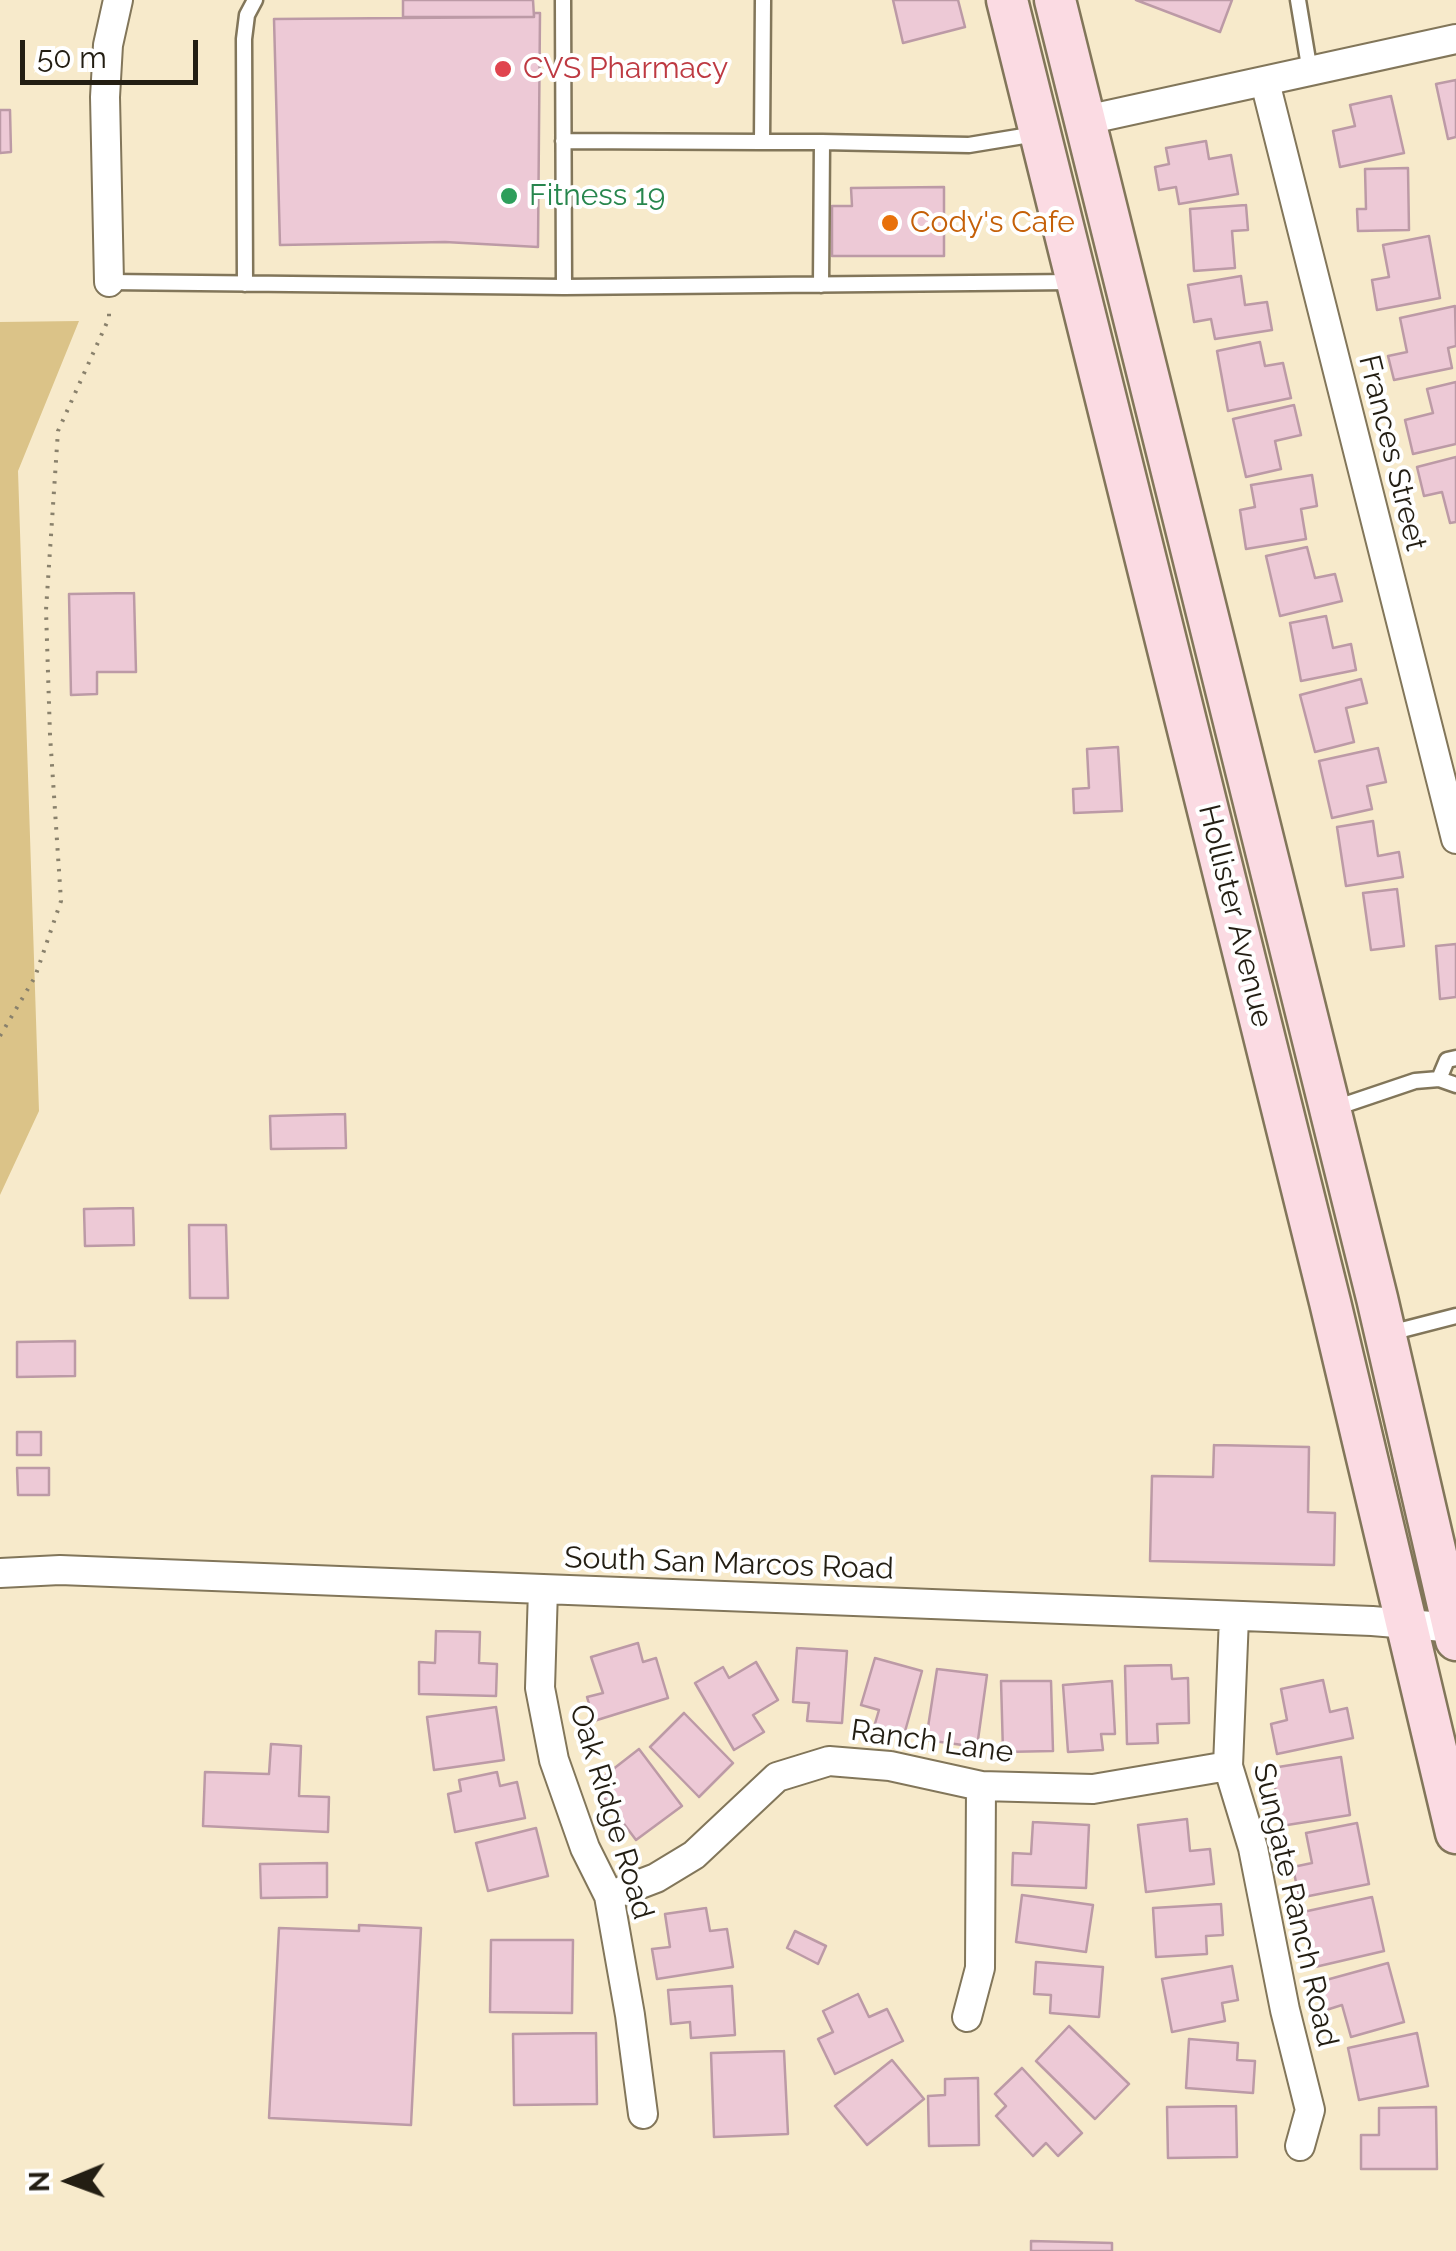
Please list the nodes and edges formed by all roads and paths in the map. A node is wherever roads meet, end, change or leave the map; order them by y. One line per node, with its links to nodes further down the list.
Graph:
1 (118, 0): 16 (street)
2 (255, 0): 18 (lane)
3 (563, 0): 13 (lane)
4 (763, 0): 14 (lane)
5 (1008, 0): 12 (main road, Hollister Avenue)
6 (1055, 0): 11 (main road, Hollister Avenue)
7 (1299, 1): 9 (lane)
8 (1456, 38): 9 (street)
9 (1310, 72): 10 (street)
10 (1265, 82): 11 (street); 21 (street, Frances Street)
11 (1086, 120): 26 (main road, Hollister Avenue)
12 (1041, 133): 15 (lane); 17 (main road, Hollister Avenue)
13 (563, 141): 14 (lane); 20 (lane)
14 (762, 142): 15 (lane)
15 (822, 142): 19 (lane)
16 (110, 282): 18 (lane); 22 (path)
17 (1079, 282): 19 (lane); 32 (main road, Hollister Avenue)
18 (245, 284): 20 (lane)
19 (822, 285): 20 (lane)
20 (564, 287)
21 (1456, 839)
22 (0, 1036)
23 (1456, 1058): 24 (lane)
24 (1438, 1079): 25 (lane); 26 (lane)
25 (1456, 1085)
26 (1331, 1109): 28 (main road, Hollister Avenue)
27 (1456, 1316): 28 (lane)
28 (1386, 1334): 33 (main road, Hollister Avenue)
29 (0, 1573): 30 (street, South San Marcos Road)
30 (542, 1588): 31 (street, South San Marcos Road); 37 (street, Oak Ridge Road)
31 (1234, 1617): 32 (street, South San Marcos Road); 34 (street, Sungate Ranch Road)
32 (1408, 1626): 33 (street, South San Marcos Road); 36 (main road, Hollister Avenue)
33 (1455, 1632)
34 (1228, 1766): 35 (street, Ranch Lane); 40 (street, Sungate Ranch Road)
35 (981, 1786): 37 (street, Ranch Lane); 38 (street)
36 (1456, 1833)
37 (608, 1896): 39 (street, Oak Ridge Road)
38 (966, 2017)
39 (643, 2114)
40 (1300, 2146)

